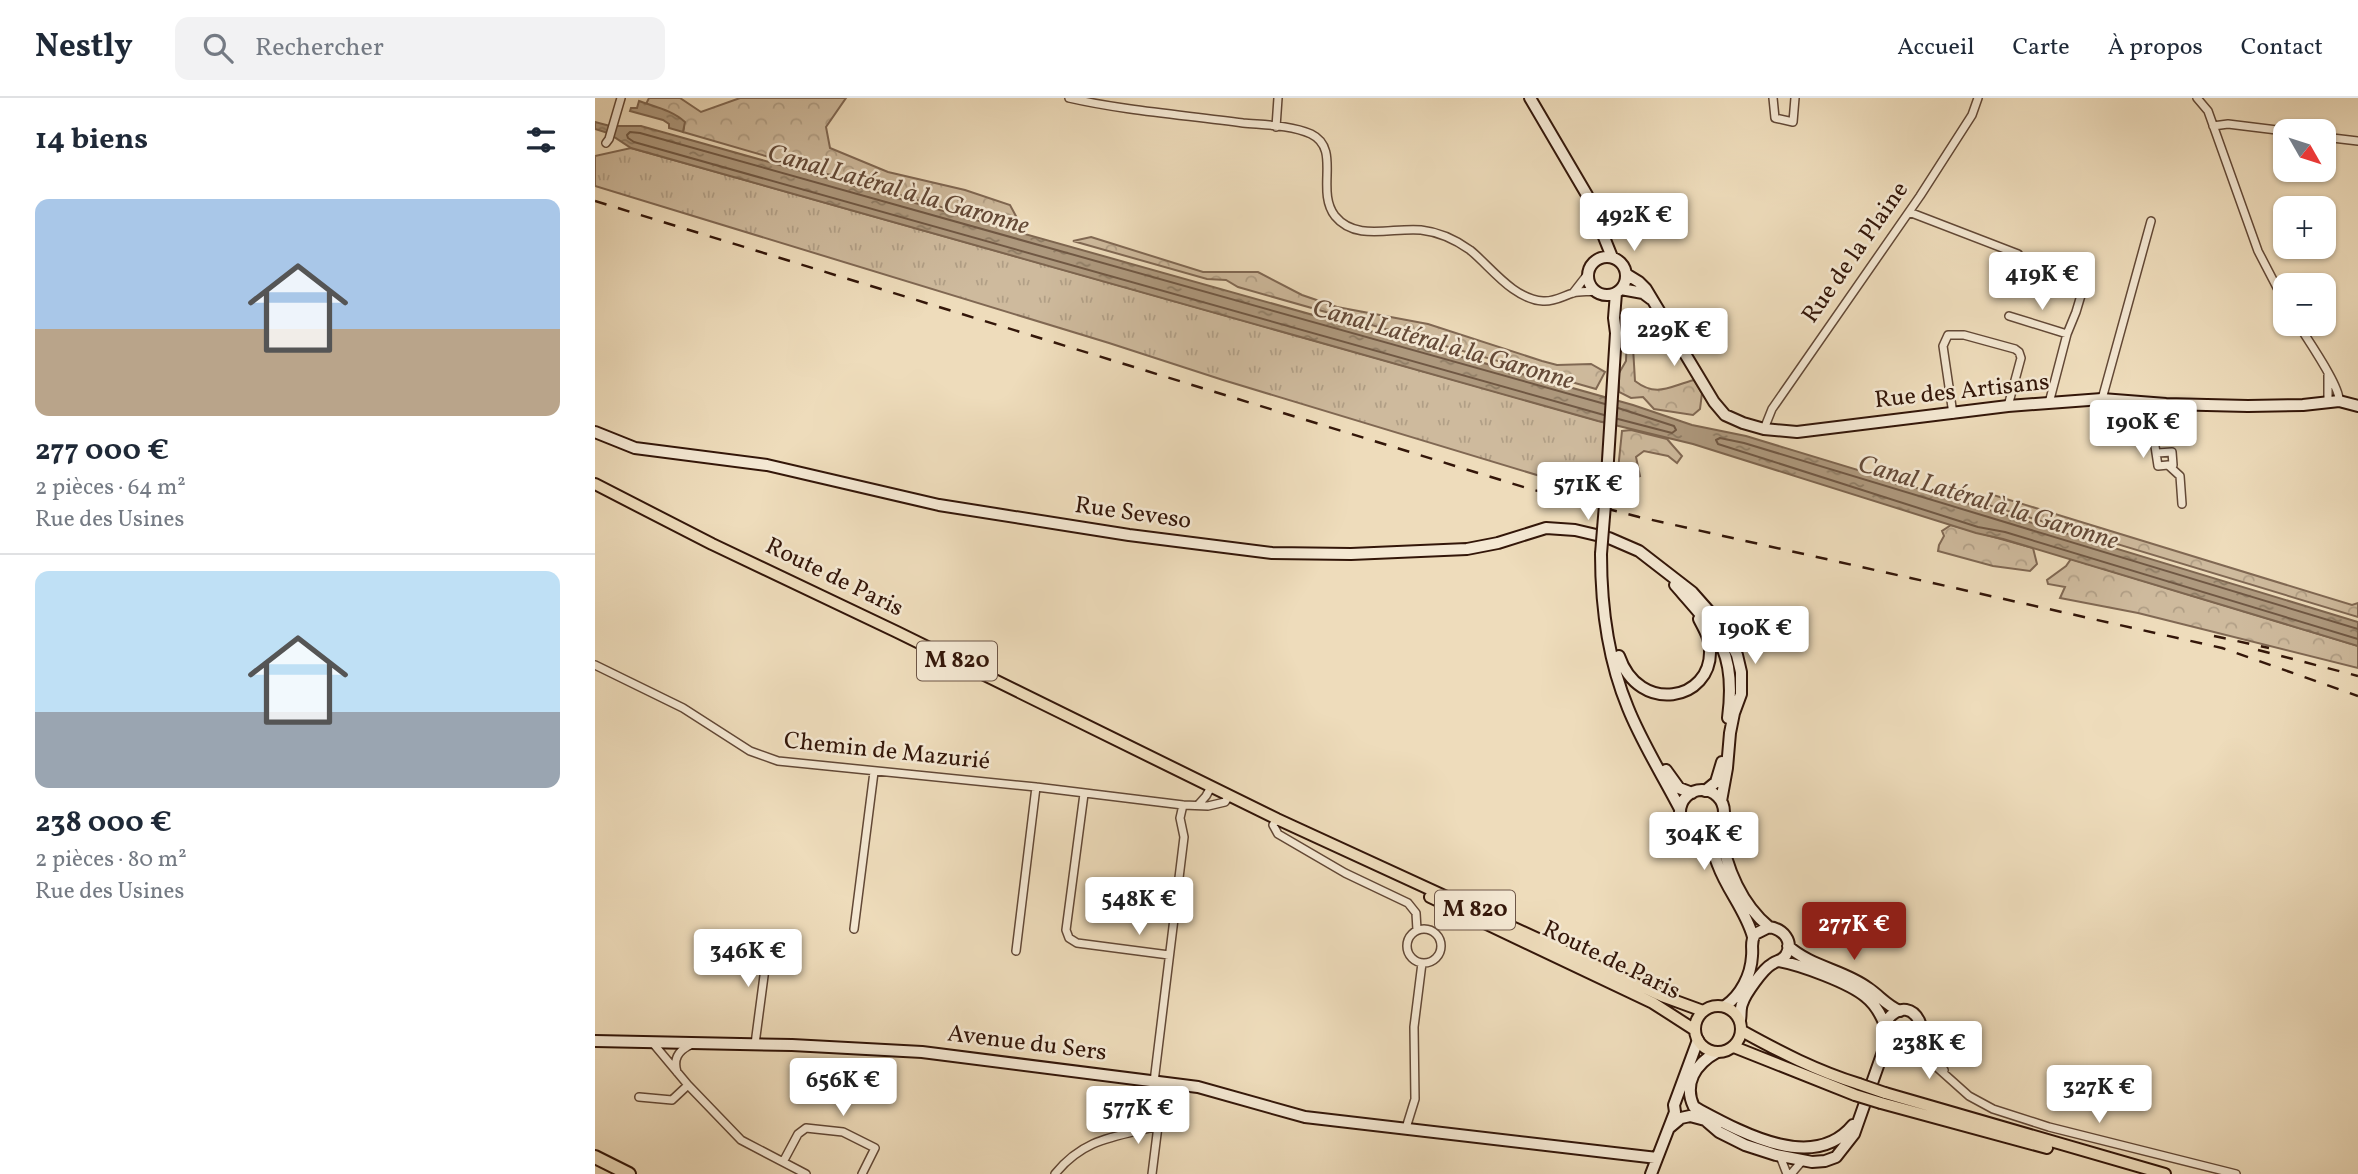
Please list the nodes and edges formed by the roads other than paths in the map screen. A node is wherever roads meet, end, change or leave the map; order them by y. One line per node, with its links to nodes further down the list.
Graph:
1 (621, 98): 16 (street)
2 (1069, 98): 10 (street)
3 (1122, 98): 10 (street)
4 (1278, 98): 12 (street)
5 (1530, 98): 19 (street)
6 (1773, 98): 7 (street)
7 (1795, 98)
8 (1978, 98): 17 (street, Rue de la Plaine)
9 (2197, 98): 11 (street)
10 (1121, 108): 12 (street)
11 (2213, 126): 13 (street); 26 (street)
12 (1276, 127): 28 (street)
13 (2273, 130)
14 (2336, 138): 15 (street)
15 (2358, 141)
16 (606, 143)
17 (1909, 212): 24 (street); 43 (street, Rue de la Plaine)
18 (2151, 221): 36 (street)
19 (1599, 227): 20 (street); 21 (street)
20 (1612, 257): 21 (street); 23 (street)
21 (1597, 259): 25 (street)
22 (2088, 272): 33 (street)
23 (1626, 274): 27 (street); 30 (street, Rue des Artisans)
24 (2012, 274)
25 (1587, 275): 28 (street); 29 (street)
26 (2273, 280)
27 (1618, 291): 29 (street); 30 (street); 32 (street)
28 (1573, 293): 29 (street)
29 (1598, 293): 32 (street)
30 (1651, 300): 43 (street, Rue des Artisans)
31 (2010, 316): 33 (street)
32 (1614, 318): 50 (street, bridge)
33 (2067, 334): 38 (street)
34 (2305, 336): 35 (street)
35 (2328, 374): 37 (street); 37 (street)
36 (2102, 399): 38 (street, Rue des Artisans); 39 (street, Rue des Artisans)
37 (2333, 401): 39 (street, Rue des Artisans); 40 (street)
38 (2049, 402): 41 (street, Rue des Artisans)
39 (2154, 403): 45 (street)
40 (2358, 406)
41 (2008, 407): 42 (street, Rue des Artisans); 42 (street)
42 (1953, 414): 43 (street, Rue des Artisans)
43 (1764, 429)
44 (595, 432): 49 (street, Rue Seveso)
45 (2157, 453): 46 (street); 46 (street)
46 (2168, 465): 48 (street)
47 (595, 484): 56 (main road, Route de Paris / M 820)
48 (2182, 504)
49 (1662, 569): 51 (street, Rue Seveso); 61 (street, Rue Seveso)
50 (1604, 611): 51 (street); 53 (street)
51 (1700, 613): 57 (street, Rue Seveso)
52 (595, 664): 54 (street, Chemin de Mazurié)
53 (1618, 679): 58 (street); 64 (street)
54 (874, 772): 55 (street, Chemin de Mazurié); 70 (street)
55 (1036, 787): 59 (street, Chemin de Mazurié); 75 (street)
56 (1211, 787): 60 (main road, Route de Paris / M 820); 63 (street)
57 (1705, 791): 58 (street); 61 (street)
58 (1692, 793): 64 (street)
59 (1084, 794): 62 (street, Chemin de Mazurié); 77 (street)
60 (1229, 796): 63 (street, Chemin de Mazurié); 65 (main road, Route de Paris / M 820)
61 (1721, 801): 66 (street)
62 (1183, 805): 63 (street, Chemin de Mazurié); 77 (street)
63 (1197, 805)
64 (1680, 809): 67 (street)
65 (1275, 825): 68 (main road, Route de Paris / M 820); 71 (street)
66 (1719, 826): 67 (street); 69 (street)
67 (1703, 834): 72 (street)
68 (1319, 839): 82 (main road, Route de Paris / M 820); 85 (main road, Route de Paris / M 820)
69 (1769, 927): 72 (street); 74 (street)
70 (854, 929)
71 (1417, 930): 79 (street); 79 (street)
72 (1753, 937): 76 (street)
73 (769, 938): 90 (street)
74 (1788, 946): 78 (street); 81 (street)
75 (1016, 951)
76 (1753, 953): 78 (street); 80 (street)
77 (1170, 955): 96 (street)
78 (1776, 962): 83 (street); 84 (street)
79 (1422, 963): 104 (street)
80 (1725, 1006): 82 (main road); 83 (main road)
81 (1900, 1010): 84 (street); 86 (street)
82 (1703, 1011): 85 (main road)
83 (1741, 1025): 91 (main road); 99 (main road)
84 (1886, 1030): 92 (street); 94 (street)
85 (1697, 1035): 93 (main road); 101 (street)
86 (1921, 1035): 92 (street); 98 (street)
87 (595, 1041): 88 (street, Avenue du Sers)
88 (652, 1042): 89 (street, Avenue du Sers); 95 (street)
89 (700, 1043): 90 (street, Avenue du Sers); 95 (street)
90 (755, 1044): 96 (street, Avenue du Sers)
91 (1734, 1047): 93 (main road); 99 (main road)
92 (1904, 1047): 94 (street); 98 (street)
93 (1717, 1052): 101 (street)
94 (1878, 1066): 102 (street)
95 (677, 1072): 97 (street)
96 (1159, 1083): 103 (street); 104 (street, Avenue du Sers)
97 (688, 1085): 100 (street); 109 (street)
98 (1956, 1085): 118 (street)
99 (1857, 1090): 117 (main road, bridge)
100 (639, 1097)
101 (1686, 1110): 102 (street); 105 (street); 107 (street)
102 (1860, 1114): 108 (street)
103 (1158, 1126): 113 (street); 114 (street)
104 (1406, 1128): 107 (street, Avenue du Sers)
105 (1780, 1156): 108 (street); 116 (street)
106 (595, 1157): 110 (highway)
107 (1657, 1158): 115 (street)
108 (1802, 1161): 116 (street)
109 (783, 1162): 111 (street); 112 (street)
110 (629, 1174)
111 (806, 1174)
112 (862, 1174)
113 (1055, 1174)
114 (1152, 1174)
115 (1651, 1174)
116 (1789, 1174)
117 (2165, 1174)
118 (2236, 1174)

